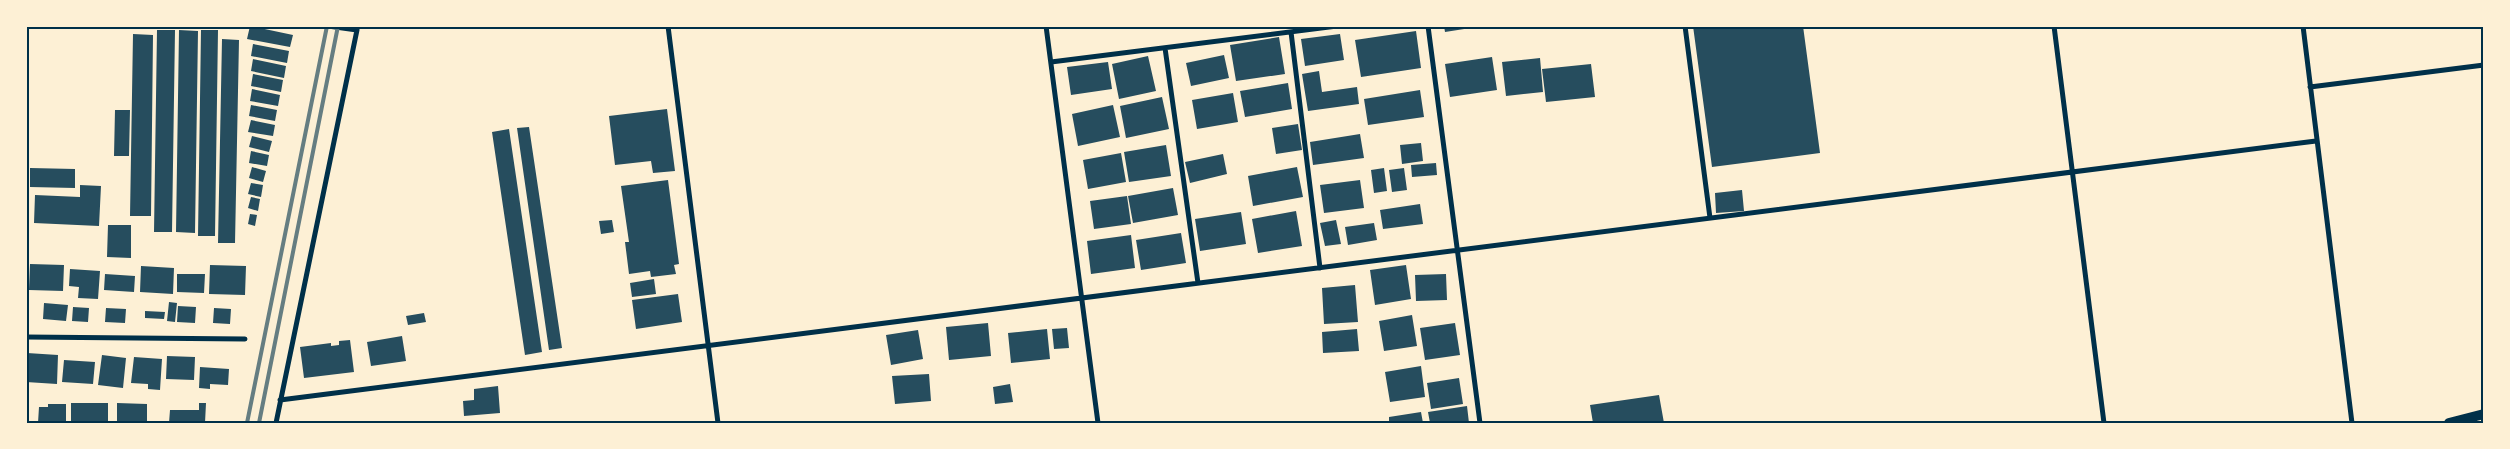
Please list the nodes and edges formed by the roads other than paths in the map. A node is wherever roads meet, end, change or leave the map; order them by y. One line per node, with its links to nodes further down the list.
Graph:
1 (328, 26): 9 (street)
2 (668, 26): 24 (street)
3 (1046, 26): 12 (street)
4 (1337, 26): 10 (street)
5 (1428, 26): 18 (street)
6 (1686, 26): 17 (street)
7 (2054, 26): 16 (street)
8 (2303, 26): 14 (street)
9 (357, 28): 25 (street)
10 (1291, 32): 11 (street); 19 (street)
11 (1165, 48): 12 (street); 20 (street)
12 (1051, 62): 21 (street)
13 (2484, 65): 14 (street)
14 (2310, 87): 15 (street)
15 (2316, 141): 16 (street); 32 (street)
16 (2072, 172): 17 (street); 31 (street)
17 (1710, 218): 18 (street)
18 (1457, 250): 19 (street); 30 (street)
19 (1320, 268): 20 (street)
20 (1198, 284): 21 (street)
21 (1083, 298): 24 (street); 29 (street)
22 (26, 337): 23 (street)
23 (245, 339)
24 (709, 346): 25 (street); 28 (street)
25 (280, 400): 27 (street)
26 (2484, 414): 33 (main road)
27 (276, 423)
28 (718, 423)
29 (1098, 423)
30 (1480, 423)
31 (2104, 423)
32 (2352, 423)
33 (2449, 423)

